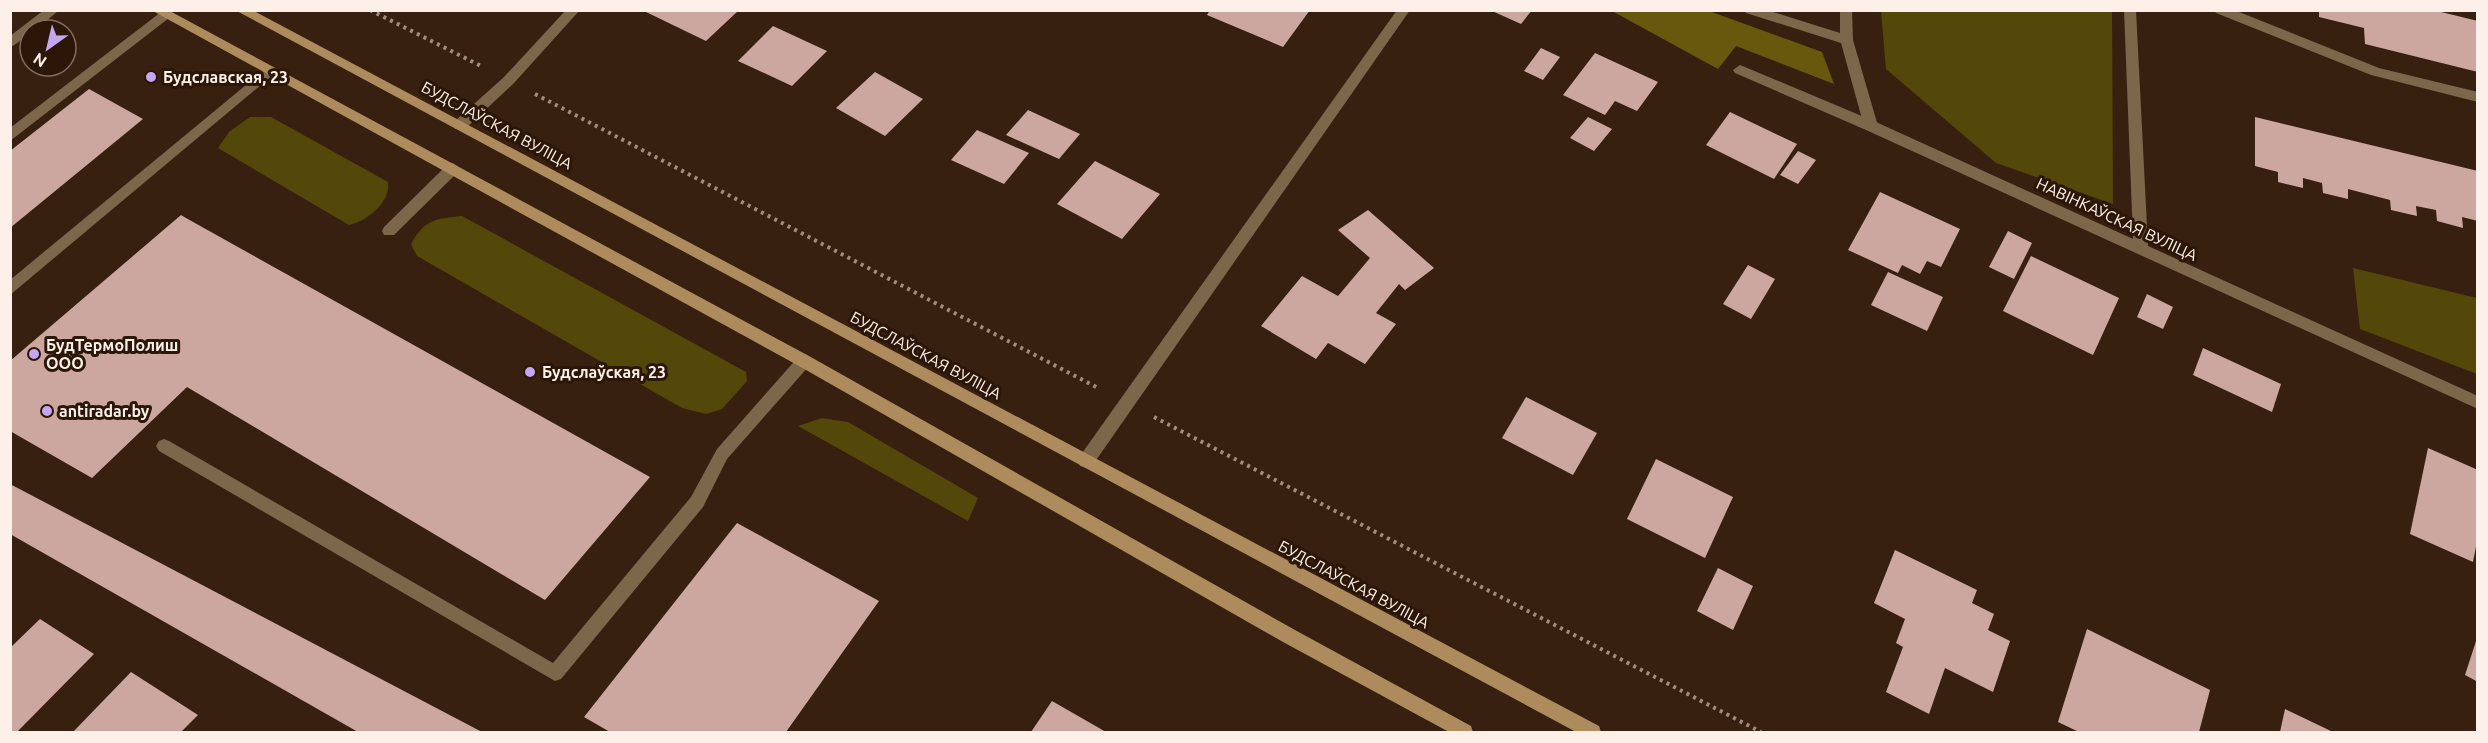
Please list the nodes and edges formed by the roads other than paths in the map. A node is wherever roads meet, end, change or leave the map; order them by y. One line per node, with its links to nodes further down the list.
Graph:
1 (53, 10): 11 (street)
2 (241, 10): 15 (main road, БУДСЛАЎСКАЯ ВУЛІЦА)
3 (574, 10): 15 (street)
4 (1404, 10): 25 (street)
5 (1750, 10): 10 (street)
6 (1846, 10): 10 (street)
7 (2130, 10): 20 (street)
8 (2220, 10): 14 (street)
9 (161, 13): 13 (main road); 17 (street)
10 (1847, 40): 16 (street)
11 (11, 42)
12 (1740, 70): 16 (street, НАВІНКАЎСКАЯ ВУЛІЦА)
13 (269, 71): 18 (main road); 21 (street)
14 (2478, 97)
15 (460, 125): 25 (main road, БУДСЛАЎСКАЯ ВУЛІЦА)
16 (1871, 126): 20 (street, НАВІНКАЎСКАЯ ВУЛІЦА)
17 (10, 136)
18 (453, 168): 19 (street); 22 (main road)
19 (389, 231)
20 (2141, 249): 23 (street, НАВІНКАЎСКАЯ ВУЛІЦА)
21 (10, 290)
22 (804, 360): 24 (street); 26 (main road)
23 (2478, 403)
24 (164, 446)
25 (1086, 461): 27 (main road, БУДСЛАЎСКАЯ ВУЛІЦА)
26 (1465, 732)
27 (1593, 732)

